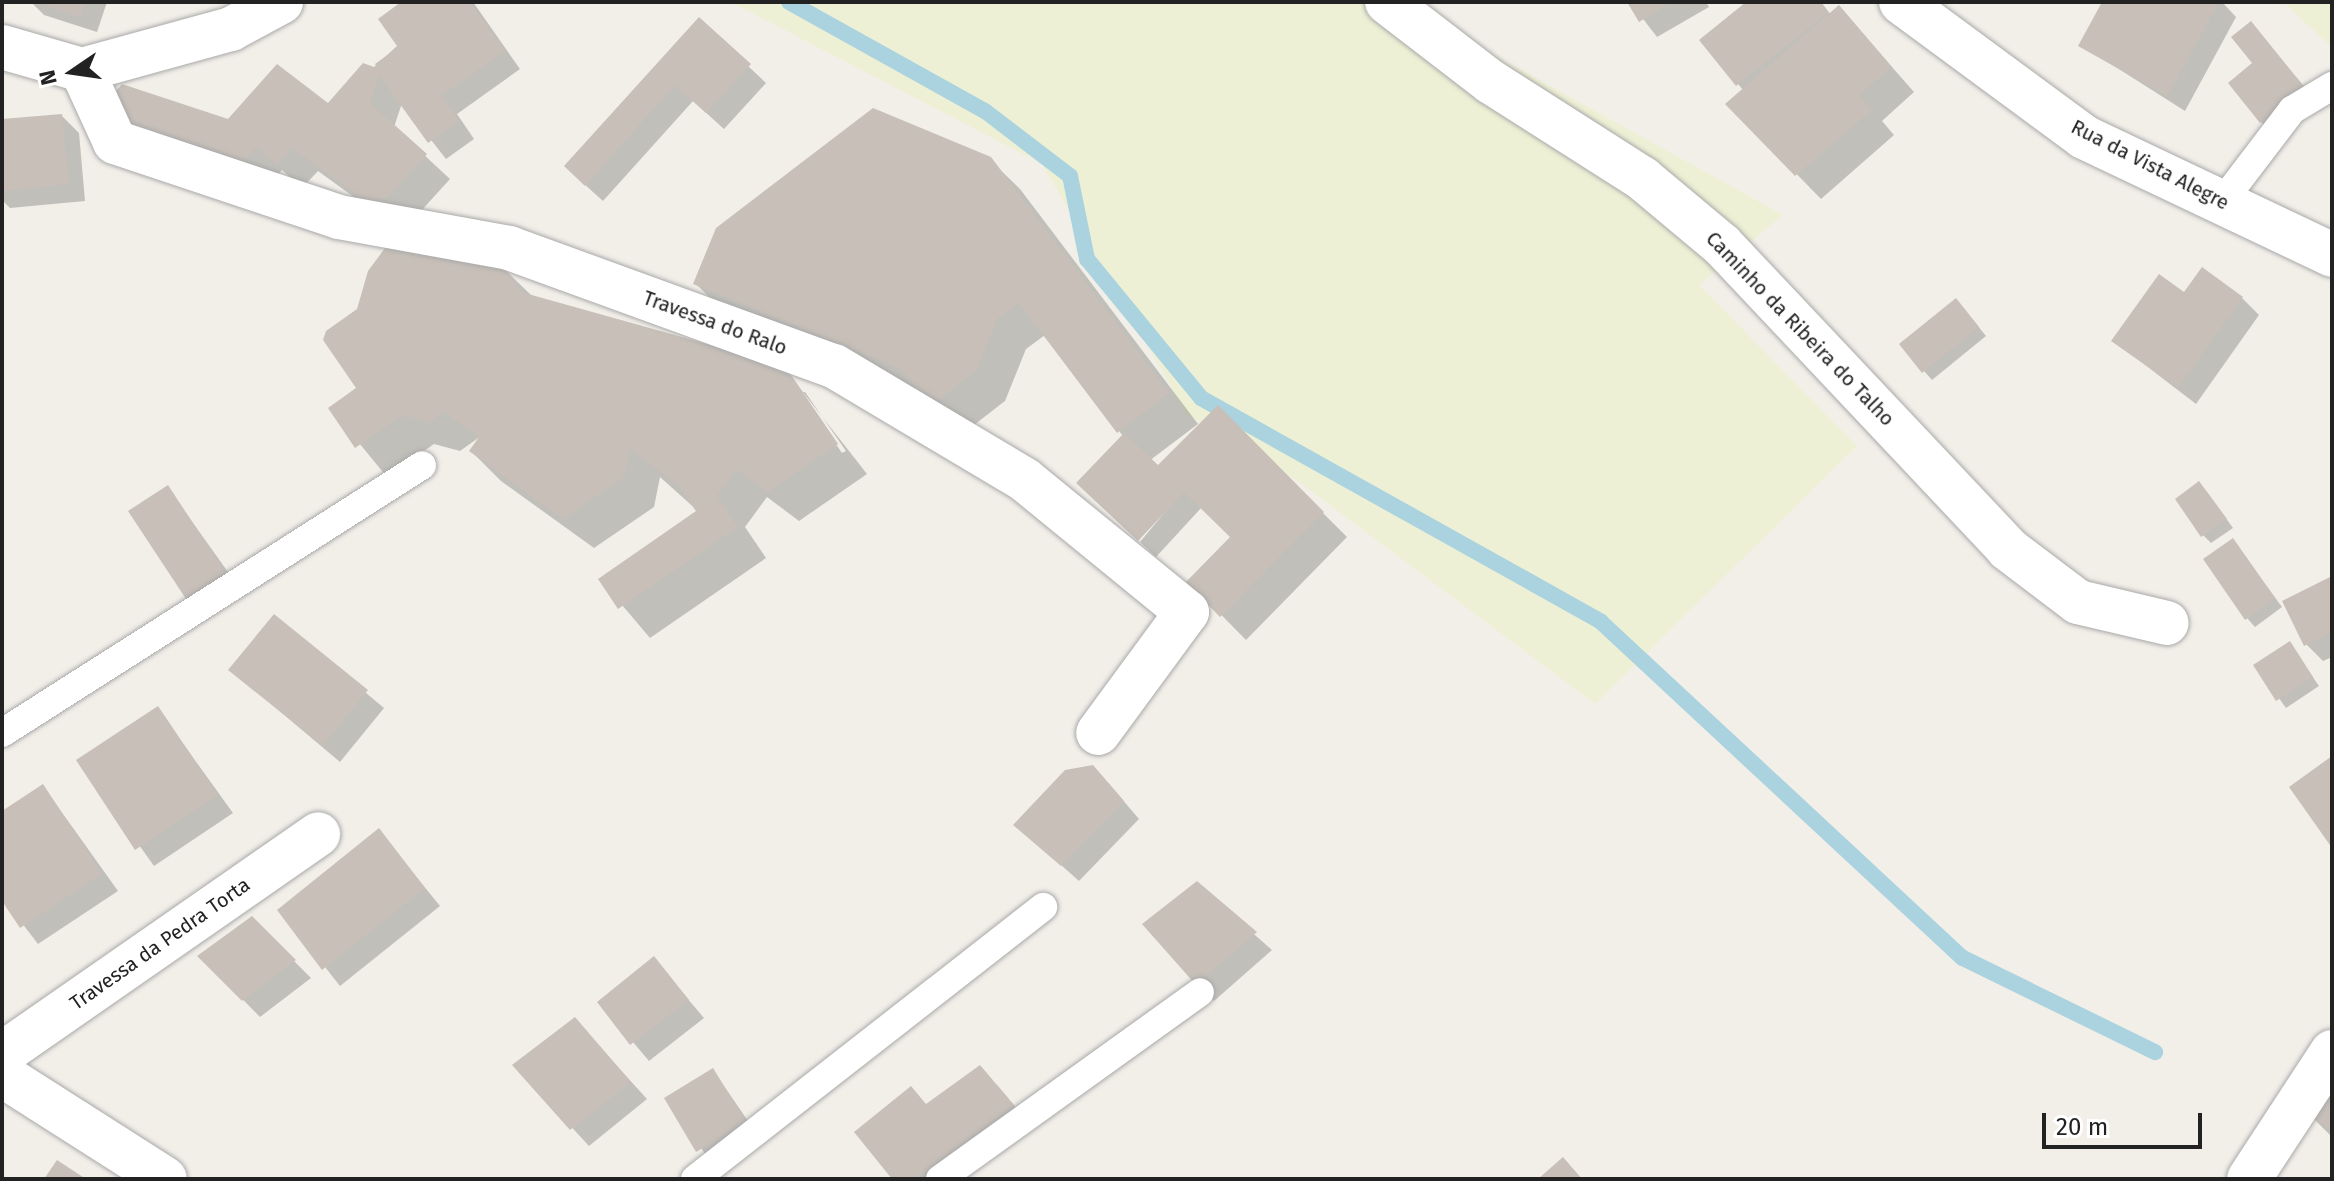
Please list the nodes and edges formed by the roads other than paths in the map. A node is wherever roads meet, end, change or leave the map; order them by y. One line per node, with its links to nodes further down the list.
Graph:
1 (281, 2): 5 (street)
2 (1387, 2): 10 (street, Caminho da Ribeira do Talho)
3 (1901, 2): 7 (street, Rua da Vista Alegre)
4 (2, 47): 5 (street)
5 (82, 70): 12 (street, Travessa do Ralo)
6 (2332, 86): 7 (lane)
7 (2222, 202): 8 (street, Rua da Vista Alegre)
8 (2332, 255)
9 (422, 465): 11 (lane)
10 (2167, 623)
11 (2, 733)
12 (1098, 733)
13 (318, 834): 17 (street, Travessa da Pedra Torta)
14 (1043, 907): 20 (lane)
15 (1200, 992): 21 (lane)
16 (2332, 1052): 22 (street)
17 (2, 1054)
18 (2, 1075): 19 (street)
19 (165, 1179)
20 (695, 1179)
21 (940, 1179)
22 (2249, 1179)

